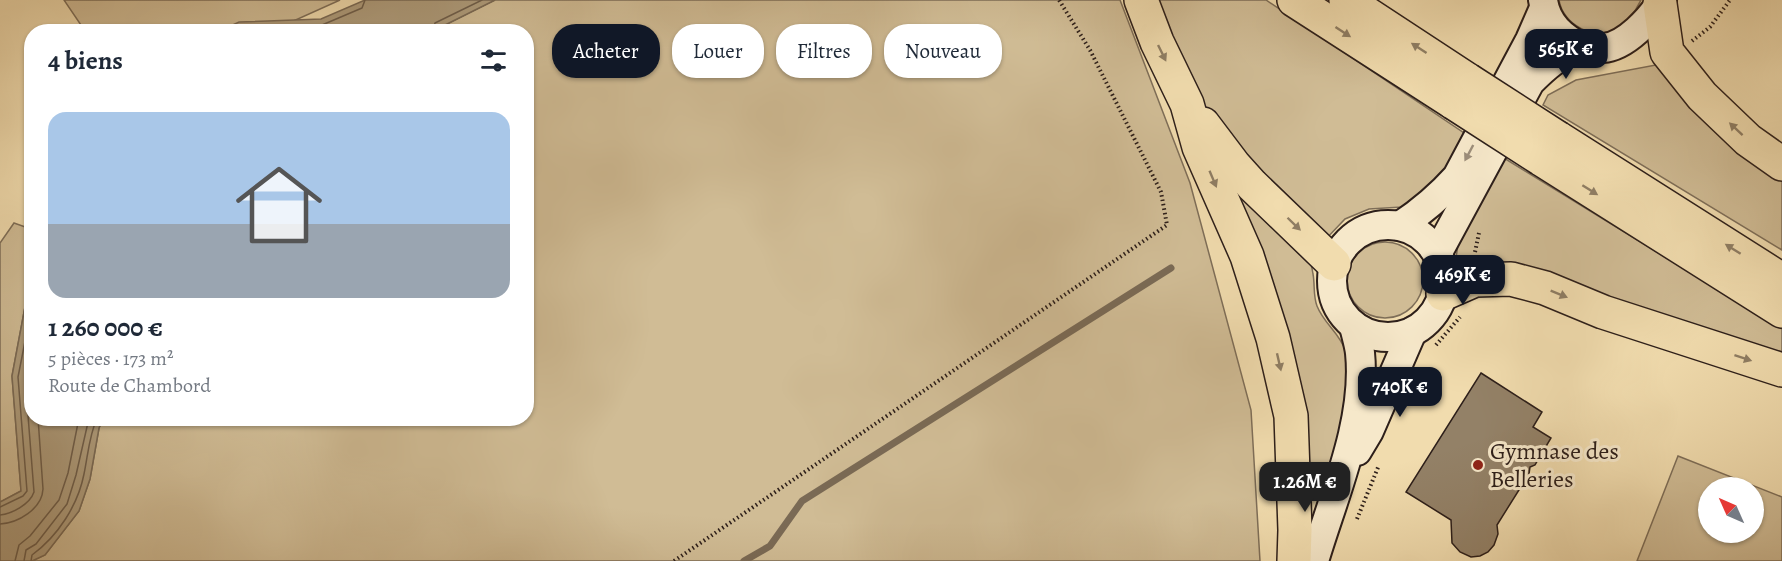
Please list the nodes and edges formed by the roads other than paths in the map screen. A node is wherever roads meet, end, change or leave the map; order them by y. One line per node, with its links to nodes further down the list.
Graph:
1 (1141, 0): 8 (highway, one-way to 8)
2 (1294, 0): 7 (highway, one-way to 7)
3 (1346, 0): 7 (highway, one-way to 3)
4 (1661, 2): 6 (main road); 10 (highway, one-way to 4)
5 (1543, 4): 6 (main road); 11 (main road, one-way to 11)
6 (1582, 48): 12 (main road)
7 (1461, 91): 9 (highway, bridge)
8 (1187, 104): 13 (highway, one-way to 13); 21 (highway, one-way to 21)
9 (1549, 149): 14 (highway, one-way to 9); 16 (highway, one-way to 16)
10 (1782, 164)
11 (1400, 226): 12 (main road); 13 (main road)
12 (1437, 254): 15 (main road)
13 (1334, 264): 17 (main road)
14 (1782, 280)
15 (1443, 294): 18 (main road); 19 (highway, one-way to 19)
16 (1782, 311)
17 (1354, 326): 18 (main road); 20 (main road)
18 (1420, 343): 20 (main road)
19 (1782, 370)
20 (1341, 478): 22 (main road)
21 (1294, 561)
22 (1314, 561)

